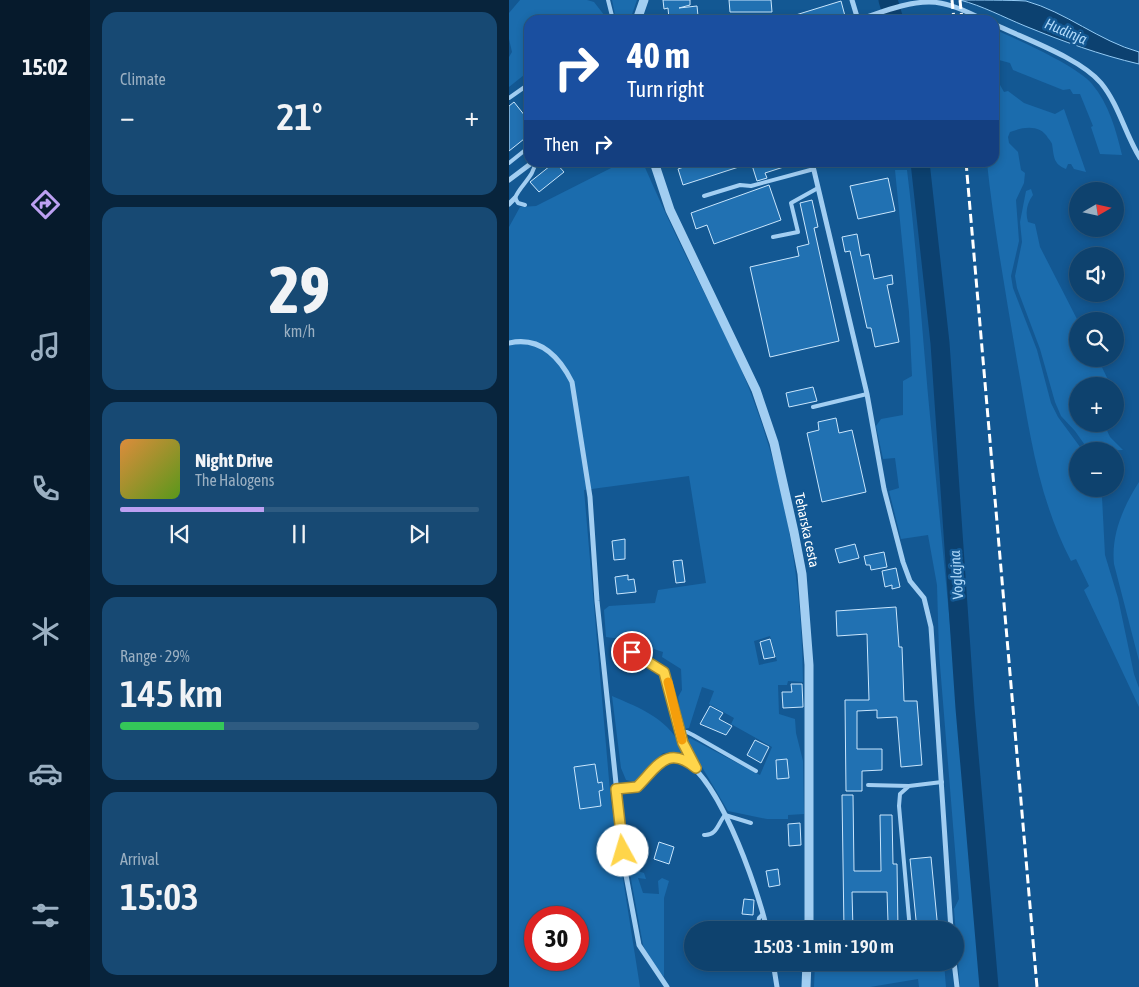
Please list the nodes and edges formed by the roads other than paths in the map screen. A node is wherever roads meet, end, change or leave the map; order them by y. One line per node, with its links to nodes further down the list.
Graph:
1 (608, 0): 4 (lane)
2 (644, 0): 5 (street)
3 (852, 0): 6 (street)
4 (612, 15)
5 (639, 15)
6 (856, 15)
7 (875, 15): 8 (street)
8 (972, 15)
9 (999, 26): 13 (street)
10 (524, 88): 11 (lane)
11 (509, 98)
12 (524, 150): 14 (lane)
13 (1139, 158)
14 (509, 163)
15 (527, 167): 19 (street)
16 (534, 167): 22 (lane)
17 (656, 167): 43 (street, Teharska cesta)
18 (813, 169): 20 (street); 21 (lane)
19 (509, 180)
20 (818, 188): 25 (lane); 27 (street)
21 (704, 196)
22 (515, 198): 23 (street); 24 (lane)
23 (509, 204)
24 (525, 205)
25 (773, 237)
26 (509, 343): 36 (street)
27 (867, 394): 28 (lane); 33 (street)
28 (813, 407)
29 (616, 649): 30 (lane)
30 (681, 734): 31 (lane); 32 (lane)
31 (696, 768): 36 (street); 37 (street)
32 (756, 771)
33 (942, 782): 35 (lane); 45 (street)
34 (868, 785): 35 (lane)
35 (909, 786): 44 (lane)
36 (616, 789): 49 (street)
37 (725, 815): 38 (lane); 39 (lane); 40 (street)
38 (751, 823)
39 (704, 835)
40 (763, 914): 41 (lane); 42 (street)
41 (758, 921)
42 (765, 921)
43 (809, 921)
44 (909, 921)
45 (950, 921)
46 (774, 971): 50 (street)
47 (807, 971): 51 (street)
48 (955, 971): 52 (street)
49 (667, 987)
50 (777, 987)
51 (806, 987)
52 (957, 987)

